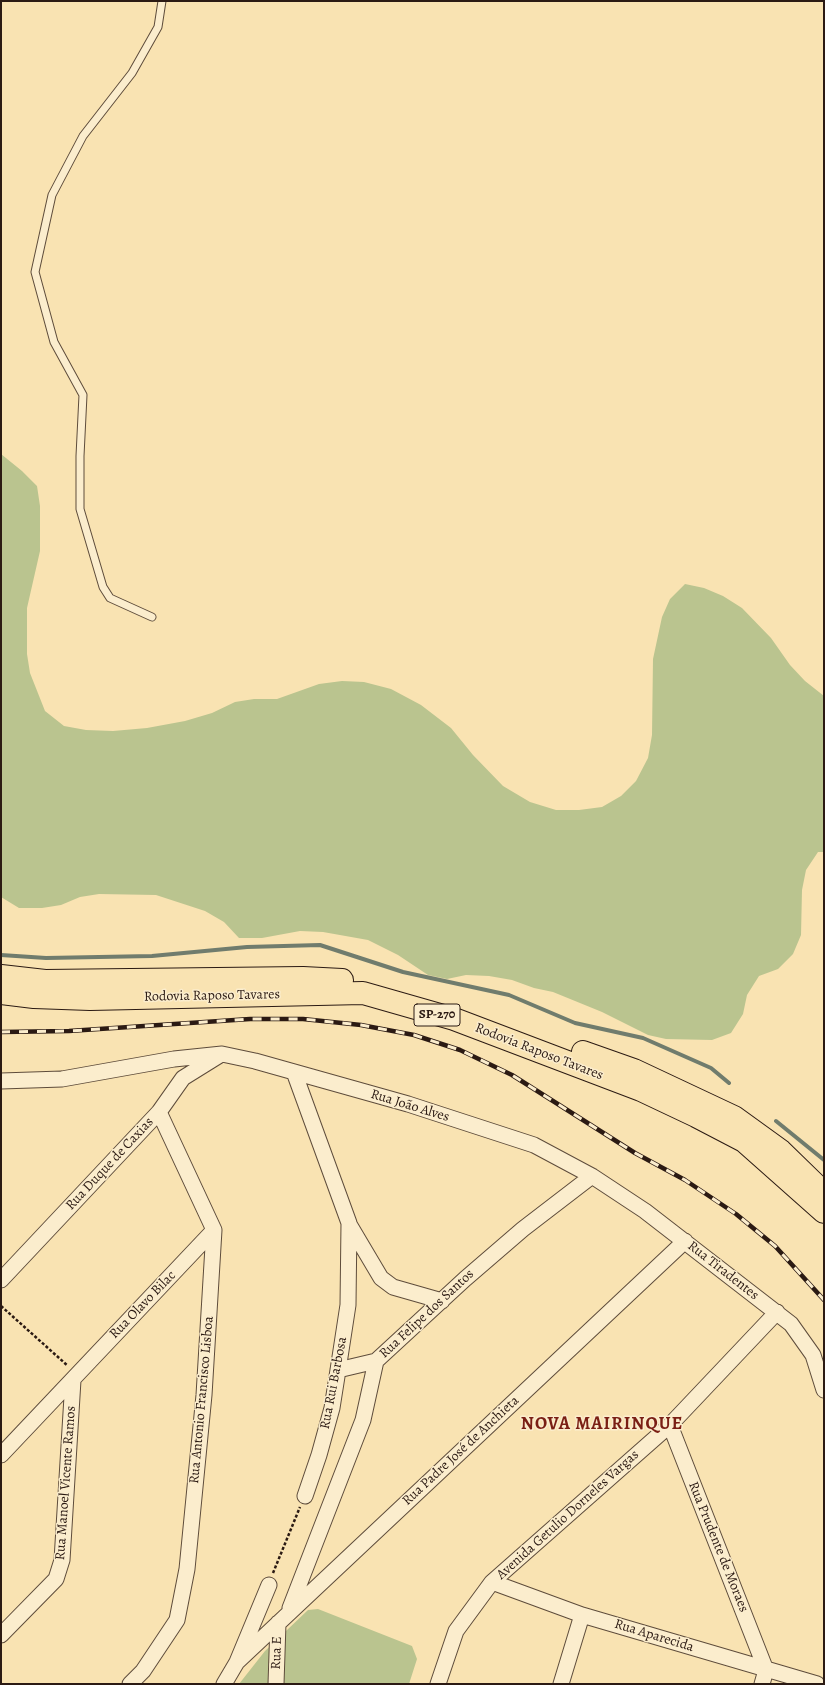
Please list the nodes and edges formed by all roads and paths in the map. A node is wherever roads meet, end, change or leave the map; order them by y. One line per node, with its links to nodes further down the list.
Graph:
1 (162, 1): 2 (lane)
2 (152, 617)
3 (1, 976): 10 (highway, Rodovia Raposo Tavares / SP-270)
4 (1, 993): 11 (highway, Rodovia Raposo Tavares / SP-270)
5 (222, 1054): 6 (street, Rua João Alves); 7 (street, Rua João Alves); 8 (street, Rua Duque de Caxias)
6 (294, 1072): 9 (street, Rua João Alves); 12 (street, Rua Rui Barbosa)
7 (1, 1081)
8 (159, 1112): 13 (street, Rua Antonio Francisco Lisboa); 15 (street, Rua Duque de Caxias)
9 (592, 1176): 14 (street, Rua Tiradentes); 16 (street, Rua Felipe dos Santos)
10 (824, 1193)
11 (824, 1212)
12 (349, 1223): 16 (street); 21 (street, Rua Rui Barbosa)
13 (214, 1230): 22 (street, Rua Olavo Bilac); 34 (street, Rua Antonio Francisco Lisboa)
14 (685, 1242): 18 (street, Rua Tiradentes); 30 (street, Rua Padre José de Anchieta)
15 (1, 1280)
16 (442, 1301): 20 (street, Rua Felipe dos Santos)
17 (1, 1306): 19 (path)
18 (776, 1312): 23 (street, Rua Tiradentes); 24 (street, Avenida Getulio Dorneles Vargas)
19 (59, 1358)
20 (376, 1362): 21 (street); 30 (street, Rua Felipe dos Santos)
21 (338, 1370): 26 (street, Rua Rui Barbosa)
22 (73, 1380): 25 (street, Rua Olavo Bilac); 31 (street, Rua Manoel Vicente Ramos)
23 (824, 1390)
24 (670, 1425): 27 (street, Avenida Getulio Dorneles Vargas); 33 (street, Rua Prudente de Moraes)
25 (1, 1455)
26 (305, 1496): 28 (path)
27 (492, 1582): 29 (street, Rua Aparecida); 37 (street, Avenida Getulio Dorneles Vargas)
28 (269, 1585): 32 (street)
29 (582, 1615): 33 (street, Rua Aparecida); 38 (street)
30 (283, 1618): 32 (street, Rua Padre José de Anchieta); 36 (street, Rua E)
31 (1, 1635)
32 (237, 1662): 35 (street)
33 (766, 1670): 39 (street); 40 (street, Rua Aparecida)
34 (130, 1684)
35 (224, 1684)
36 (276, 1684)
37 (438, 1684)
38 (561, 1684)
39 (762, 1684)
40 (817, 1684)

